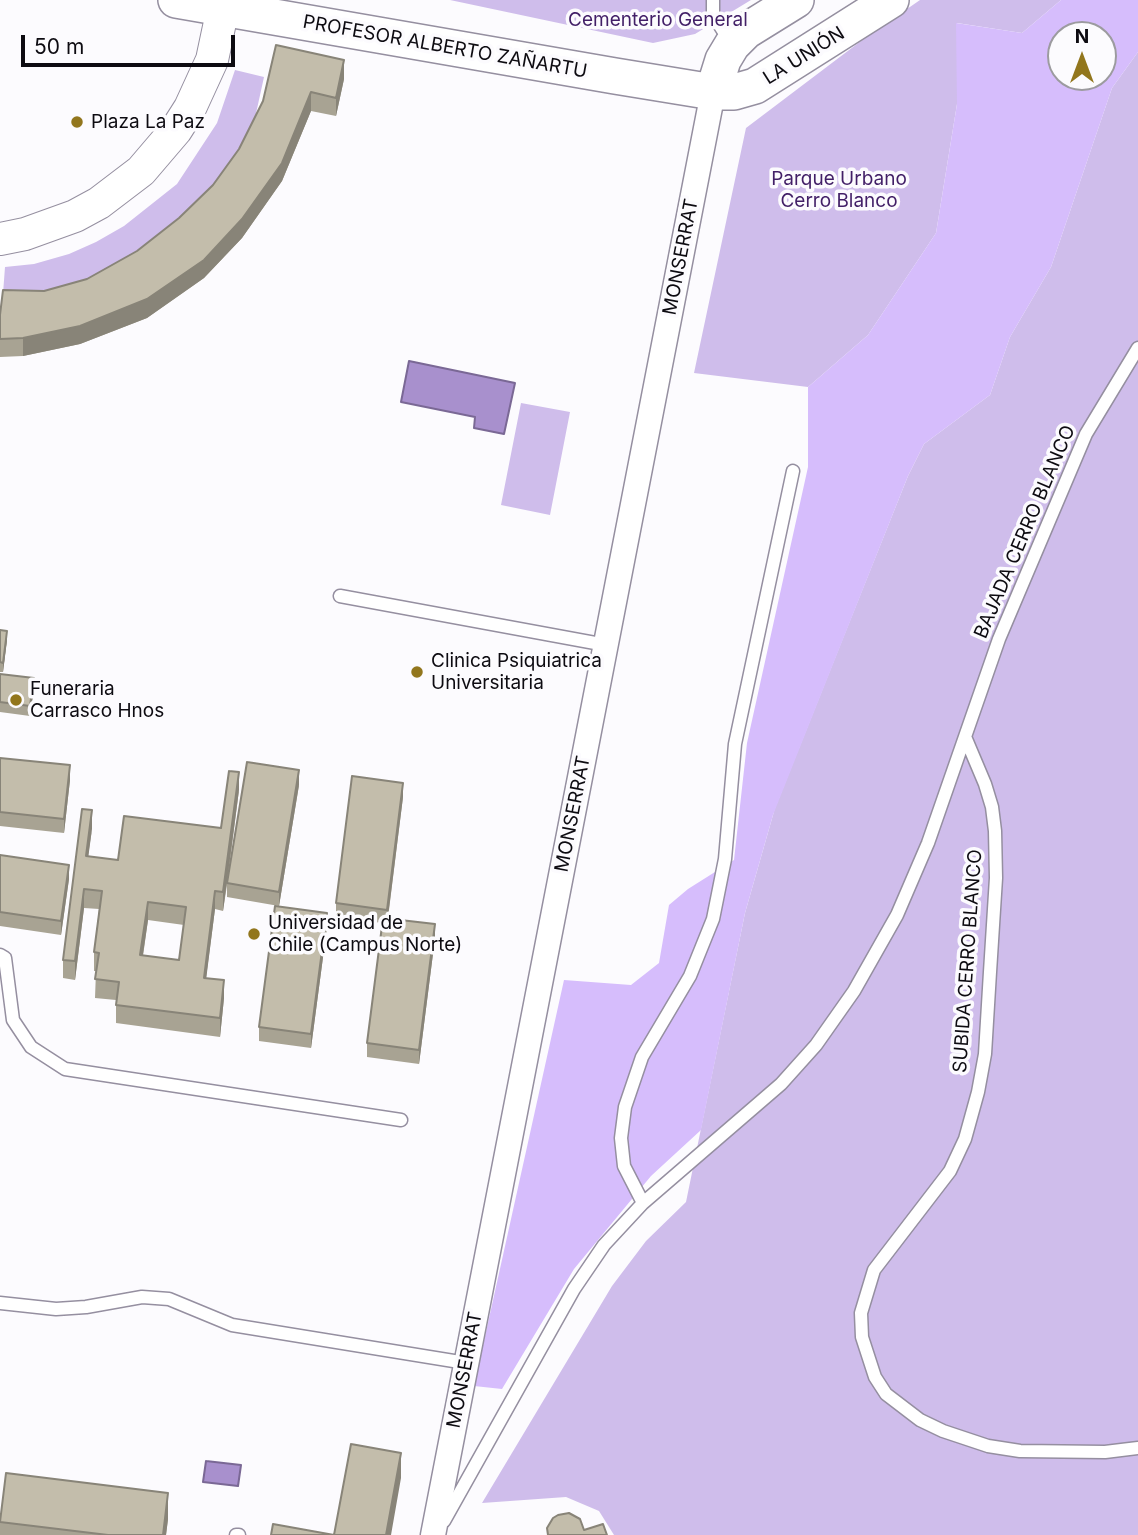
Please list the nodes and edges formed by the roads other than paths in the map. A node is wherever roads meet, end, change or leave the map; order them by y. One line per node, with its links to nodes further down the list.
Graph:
1 (176, 0): 5 (main road, PROFESOR ALBERTO ZAÑARTU)
2 (713, 0): 6 (lane)
3 (796, 0): 6 (main road)
4 (891, 0): 7 (main road, LA UNIÓN)
5 (223, 8): 7 (main road, PROFESOR ALBERTO ZAÑARTU); 8 (street)
6 (732, 45): 7 (main road)
7 (713, 92): 12 (street, MONSERRAT)
8 (0, 239)
9 (1138, 348): 13 (lane, BAJADA CERRO BLANCO)
10 (793, 471): 16 (lane)
11 (340, 596): 12 (lane)
12 (606, 646): 18 (street, MONSERRAT)
13 (966, 739): 16 (lane); 19 (lane, SUBIDA CERRO BLANCO)
14 (0, 955): 15 (lane)
15 (401, 1120)
16 (643, 1203): 20 (lane)
17 (0, 1303): 18 (lane)
18 (466, 1363): 20 (street, MONSERRAT)
19 (1138, 1448)
20 (435, 1535)

